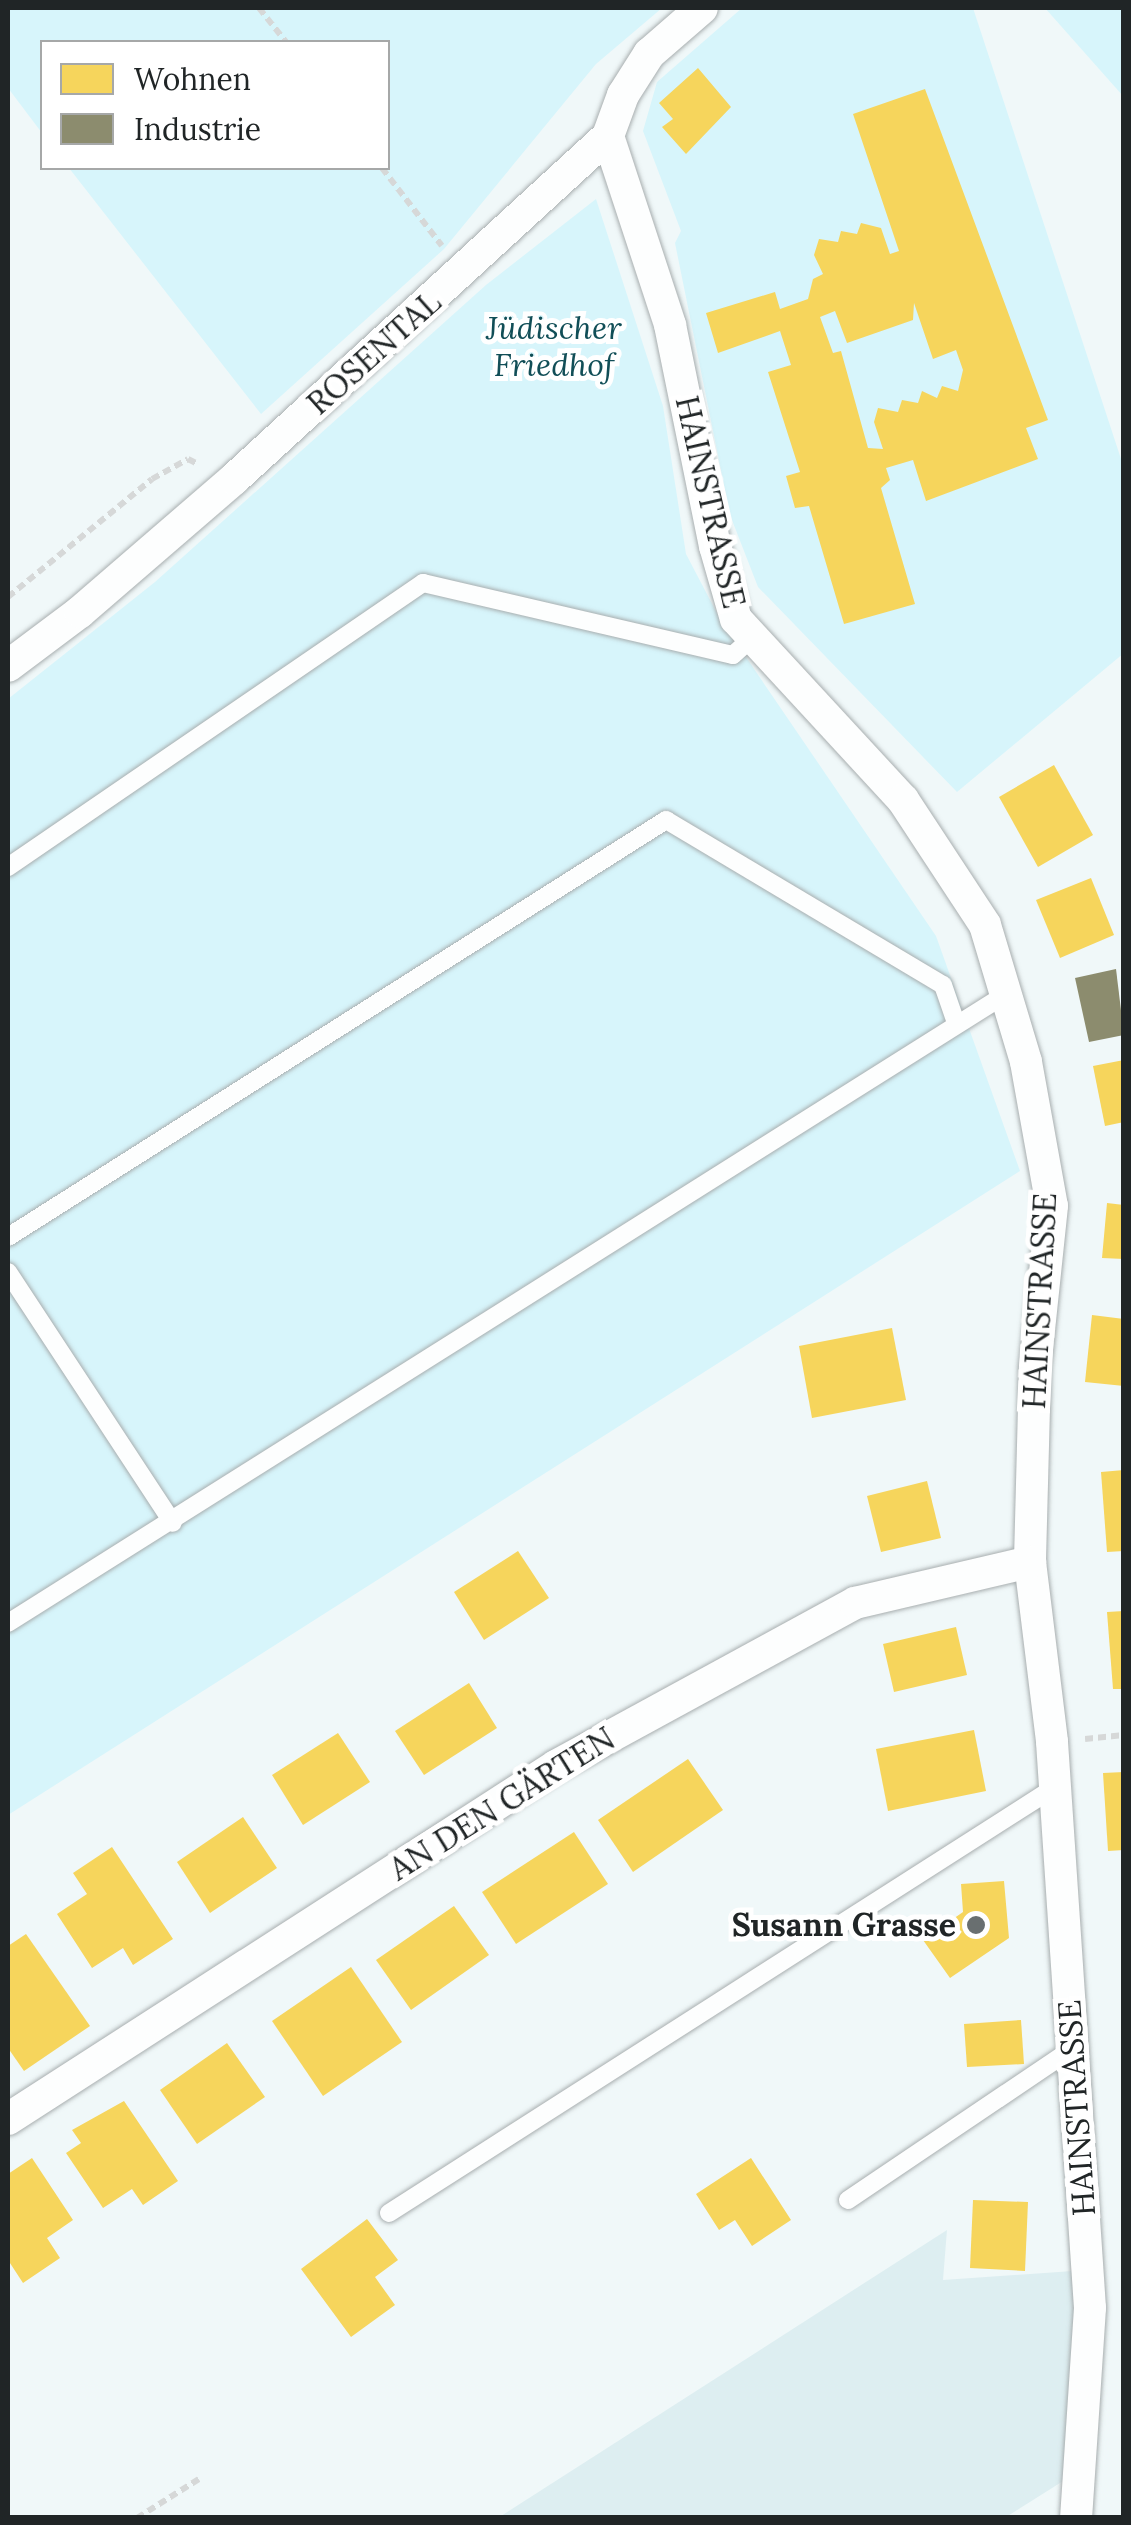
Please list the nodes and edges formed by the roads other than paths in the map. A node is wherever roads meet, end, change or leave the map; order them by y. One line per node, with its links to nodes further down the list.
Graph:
1 (702, 8): 2 (street, ROSENTAL)
2 (608, 136): 3 (street, HAINSTRASSE); 4 (street, ROSENTAL)
3 (752, 637): 5 (lane); 6 (street, HAINSTRASSE)
4 (8, 666)
5 (8, 867)
6 (1006, 994): 7 (lane); 11 (street, HAINSTRASSE)
7 (956, 1022): 8 (lane); 10 (lane)
8 (8, 1237)
9 (8, 1272): 10 (lane)
10 (174, 1523): 12 (lane)
11 (1030, 1562): 13 (street, HAINSTRASSE); 15 (street, AN DEN GÄRTEN)
12 (8, 1623)
13 (1055, 1787): 14 (street, HAINSTRASSE); 17 (lane)
14 (1073, 2048): 16 (lane); 18 (street, HAINSTRASSE)
15 (8, 2118)
16 (848, 2200)
17 (389, 2213)
18 (1076, 2518)

